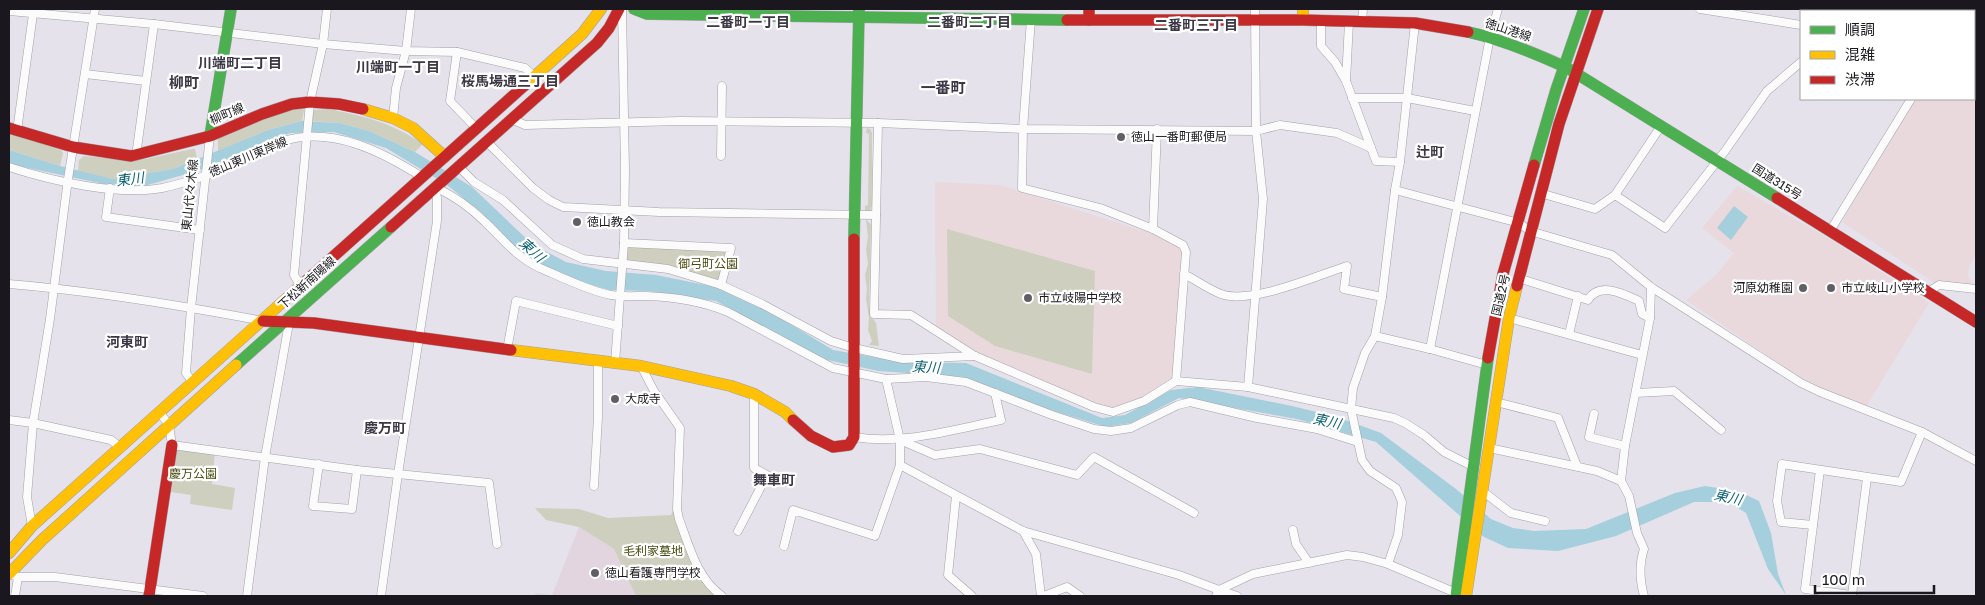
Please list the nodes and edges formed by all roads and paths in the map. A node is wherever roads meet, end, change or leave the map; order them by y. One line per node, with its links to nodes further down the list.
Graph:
1 (95, 9): 20 (street)
2 (231, 9): 29 (main road, 東山代々木線)
3 (327, 9): 31 (street)
4 (411, 9): 32 (street)
5 (601, 9): 38 (main road, 下松新南陽線)
6 (620, 9): 48 (main road, 下松新南陽線); 50 (street)
7 (634, 9): 15 (main road, 徳山港線)
8 (1255, 9): 22 (street)
9 (1363, 9): 25 (street)
10 (1498, 9): 30 (street)
11 (1584, 9): 35 (main road, 国道2号)
12 (1598, 9): 36 (main road, 国道2号)
13 (1700, 9): 28 (street)
14 (9, 12): 16 (street)
15 (859, 13): 17 (main road, 徳山港線); 51 (main road)
16 (33, 14): 20 (street); 55 (street)
17 (990, 14): 21 (main road, 徳山港線)
18 (1089, 14): 21 (main road, 徳山港線); 22 (main road, 徳山港線)
19 (1303, 14): 22 (main road, 徳山港線); 23 (main road, 徳山港線)
20 (94, 18): 27 (street); 37 (street)
21 (1031, 19): 56 (street)
22 (1255, 21): 58 (street)
23 (1321, 22): 24 (main road, 徳山港線); 40 (street)
24 (1350, 22): 25 (main road, 徳山港線); 40 (street)
25 (1362, 22): 26 (main road, 徳山港線)
26 (1415, 23): 30 (main road, 徳山港線); 43 (street)
27 (154, 24): 29 (street); 39 (street)
28 (1800, 25)
29 (228, 34): 31 (street); 60 (main road, 東山代々木線)
30 (1490, 37): 35 (main road, 徳山港線); 46 (street)
31 (323, 44): 32 (street); 45 (street)
32 (406, 51): 33 (street); 47 (street)
33 (457, 52): 38 (street); 54 (street)
34 (1800, 63): 67 (street)
35 (1563, 66): 36 (main road, 国道315号); 83 (main road, 国道2号)
36 (1577, 73): 53 (main road, 国道315号); 77 (main road, 国道2号)
37 (85, 74): 39 (street); 63 (street)
38 (534, 76): 54 (main road, 下松新南陽線)
39 (146, 81): 64 (street)
40 (1346, 81): 42 (street)
41 (722, 86): 49 (street)
42 (1352, 98): 43 (street); 62 (street)
43 (1407, 98): 46 (street); 68 (street)
44 (1910, 100): 87 (street)
45 (310, 102): 47 (main road, 柳町線); 59 (street); 60 (main road, 柳町線)
46 (1475, 111): 79 (street)
47 (393, 118): 66 (main road, 柳町線)
48 (511, 119): 50 (street); 61 (main road, 下松新南陽線)
49 (721, 121): 50 (street); 51 (street); 65 (street)
50 (624, 122): 80 (street)
51 (856, 123): 52 (street); 81 (main road)
52 (878, 123): 56 (street); 82 (street)
53 (1660, 126): 67 (main road, 国道315号); 78 (street)
54 (476, 128): 66 (main road, 下松新南陽線)
55 (13, 129): 63 (main road, 柳町線)
56 (1023, 129): 57 (street); 84 (street)
57 (1157, 129): 58 (street); 84 (street)
58 (1256, 131): 62 (street); 100 (street)
59 (307, 136): 71 (street, 徳山東川東岸線); 72 (street, 徳山東川東岸線); 94 (street)
60 (210, 141): 64 (main road, 柳町線); 71 (street, 東山代々木線)
61 (486, 141): 69 (main road, 下松新南陽線); 80 (street)
62 (1371, 148): 68 (street)
63 (72, 152): 64 (main road, 柳町線); 73 (street)
64 (136, 156)
65 (721, 156)
66 (445, 157): 72 (main road, 下松新南陽線)
67 (1716, 161): 78 (street); 87 (main road, 国道315号)
68 (1400, 162): 76 (street)
69 (458, 166): 74 (main road, 下松新南陽線); 89 (street)
70 (9, 167): 73 (street, 徳山東川東岸線)
71 (206, 173): 75 (street, 徳山東川東岸線); 85 (street, 東山代々木線)
72 (422, 177): 94 (main road, 下松新南陽線)
73 (68, 181): 75 (street, 徳山東川東岸線); 95 (street)
74 (434, 187): 99 (street); 107 (main road, 下松新南陽線); 112 (street)
75 (110, 188): 85 (street)
76 (1394, 190): 79 (street); 102 (street)
77 (1540, 193): 78 (street); 86 (main road, 国道2号)
78 (1615, 195)
79 (1457, 206): 83 (street); 114 (street)
80 (624, 211): 81 (street); 88 (street)
81 (854, 215): 82 (street); 113 (main road)
82 (876, 215): 117 (street)
83 (1519, 224): 86 (street); 120 (main road, 国道2号)
84 (1153, 229): 90 (street)
85 (200, 230): 103 (street, 東山代々木線)
86 (1530, 231): 91 (main road, 国道2号); 96 (street)
87 (1830, 231): 98 (main road, 国道315号)
88 (624, 243): 89 (street); 93 (street)
89 (622, 264): 93 (street); 99 (street)
90 (1184, 274): 100 (street); 124 (street)
91 (1518, 278): 101 (street); 104 (main road, 国道2号)
92 (9, 284): 95 (street)
93 (721, 285): 113 (street)
94 (301, 286): 106 (main road, 下松新南陽線)
95 (54, 288): 103 (street); 135 (street)
96 (1651, 288): 105 (street); 138 (street)
97 (1976, 289): 98 (street)
98 (1928, 292): 108 (main road, 国道315号)
99 (620, 296): 109 (street); 122 (street)
100 (1255, 296): 102 (street); 126 (street)
101 (1578, 296): 105 (street); 110 (street)
102 (1382, 297): 111 (street)
103 (191, 308): 106 (street); 125 (street, 東山代々木線)
104 (1509, 318): 110 (street); 130 (main road, 国道2号)
105 (1650, 318): 116 (street)
106 (263, 321): 107 (main road); 125 (main road, 下松新南陽線)
107 (287, 322): 112 (main road); 136 (main road, 下松新南陽線); 146 (street)
108 (1976, 322)
109 (618, 326): 115 (street); 119 (street)
110 (1569, 334): 116 (street)
111 (1374, 336): 114 (street); 131 (street)
112 (419, 338): 115 (main road); 154 (street)
113 (854, 348): 117 (street); 122 (main road)
114 (1430, 349): 120 (street)
115 (507, 350): 118 (main road)
116 (1642, 355): 128 (street)
117 (975, 356): 124 (street)
118 (598, 362): 119 (main road); 157 (street)
119 (615, 363): 121 (main road)
120 (1487, 365): 150 (main road, 国道2号)
121 (641, 366): 129 (main road); 181 (street)
122 (855, 372): 123 (street); 139 (main road)
123 (886, 379): 127 (street); 140 (street)
124 (1176, 381): 126 (street)
125 (194, 383): 132 (main road, 下松新南陽線)
126 (1248, 387): 131 (street)
127 (995, 393): 140 (street); 141 (street)
128 (1636, 393): 137 (street); 143 (street)
129 (754, 394): 139 (main road); 165 (street)
130 (1496, 402): 145 (main road, 国道2号); 151 (street)
131 (1351, 409): 141 (street); 150 (street)
132 (160, 414): 136 (street); 144 (main road, 下松新南陽線)
133 (1594, 414): 143 (street)
134 (9, 420): 135 (street)
135 (33, 423): 144 (street); 163 (street)
136 (169, 424): 142 (street); 173 (main road, 下松新南陽線)
137 (1722, 430)
138 (1922, 432): 147 (street); 155 (street)
139 (854, 437): 140 (street)
140 (900, 440): 149 (street); 160 (street)
141 (1358, 442): 172 (street)
142 (172, 444): 146 (street); 174 (main road)
143 (1625, 446): 156 (street)
144 (120, 447): 163 (main road, 下松新南陽線)
145 (1489, 448): 151 (street); 158 (main road, 国道2号)
146 (265, 458): 148 (street); 179 (street)
147 (1976, 461)
148 (318, 464): 152 (street); 152 (street)
149 (900, 465): 159 (street); 168 (street)
150 (1474, 465): 158 (street); 169 (main road, 国道2号)
151 (1577, 466): 156 (street)
152 (357, 470): 154 (street)
153 (1820, 470): 155 (street); 162 (street); 162 (street)
154 (398, 474): 167 (street); 180 (street)
155 (1867, 478): 162 (street)
156 (1621, 481): 186 (street)
157 (594, 486)
158 (1482, 492): 161 (street); 169 (main road, 国道2号)
159 (956, 496): 166 (street); 182 (street)
160 (1194, 514)
161 (1545, 521)
162 (1813, 525)
163 (32, 526): 170 (main road, 下松新南陽線)
164 (1293, 530): 171 (street)
165 (738, 531)
166 (1023, 531): 175 (street); 183 (street)
167 (497, 544)
168 (784, 546)
169 (1467, 549): 176 (main road, 国道2号)
170 (9, 553)
171 (1308, 563): 172 (street); 175 (street)
172 (1388, 564): 176 (street)
173 (11, 574): 174 (street); 177 (street)
174 (149, 593): 178 (street)
175 (1218, 593): 185 (street)
176 (1459, 595)
177 (15, 596)
178 (202, 596)
179 (247, 596)
180 (381, 596)
181 (722, 596)
182 (972, 596)
183 (1043, 596): 184 (street)
184 (1080, 596)
185 (1237, 596)
186 (1644, 596)

